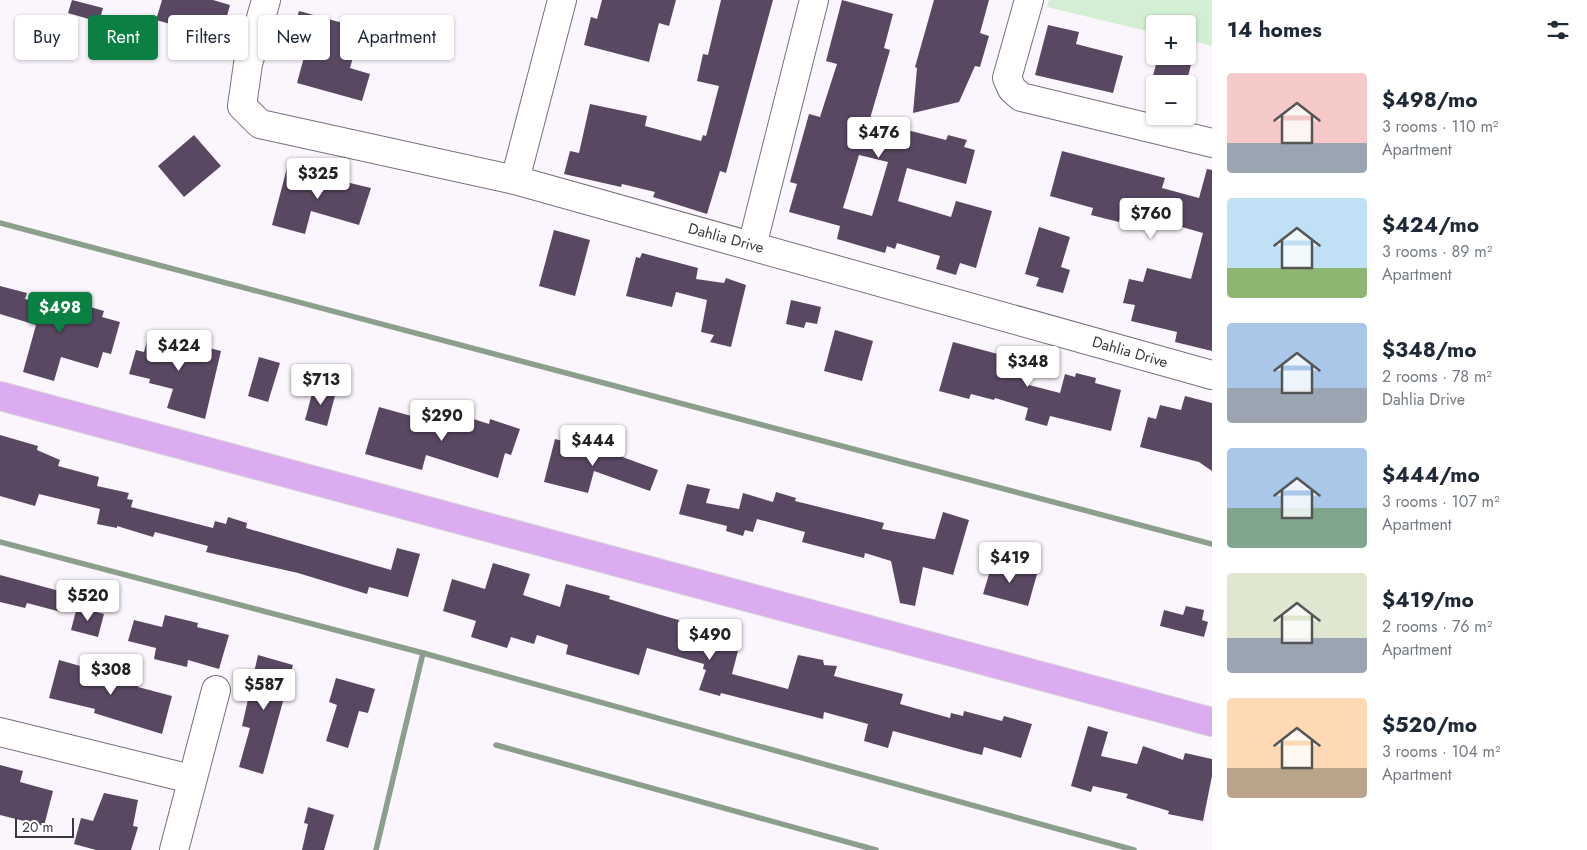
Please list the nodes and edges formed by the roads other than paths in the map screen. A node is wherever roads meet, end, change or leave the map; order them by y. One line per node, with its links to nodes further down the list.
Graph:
1 (266, 0): 6 (street, Dahlia Drive)
2 (562, 0): 6 (street)
3 (814, 0): 7 (street)
4 (1029, 0): 5 (street)
5 (1212, 143)
6 (514, 180): 7 (street, Dahlia Drive)
7 (752, 246): 8 (street, Dahlia Drive)
8 (1212, 375)
9 (0, 396): 11 (main road)
10 (216, 690): 13 (street)
11 (1212, 722)
12 (0, 732): 13 (street)
13 (191, 778): 14 (street)
14 (174, 850)

